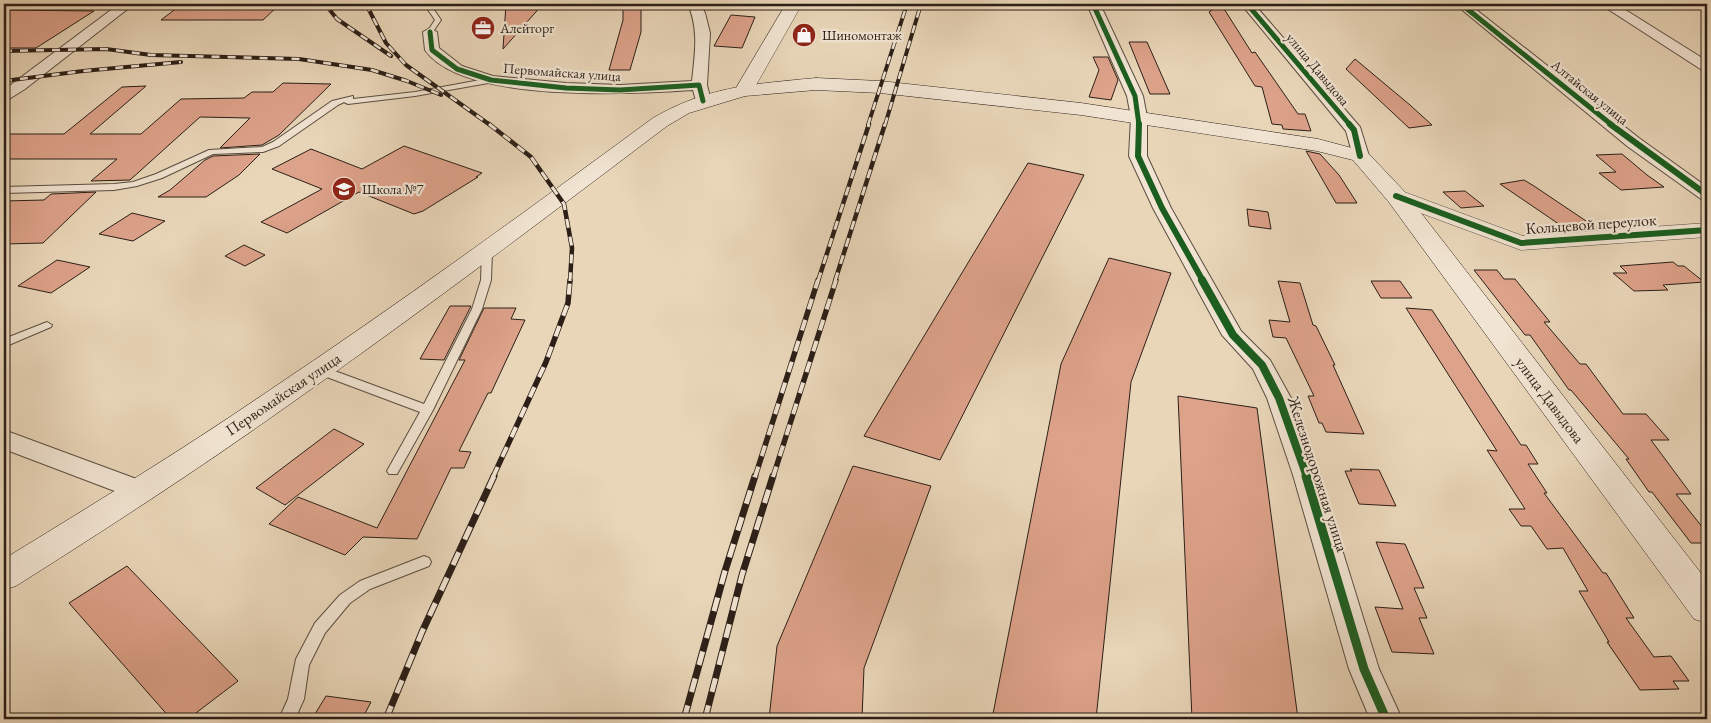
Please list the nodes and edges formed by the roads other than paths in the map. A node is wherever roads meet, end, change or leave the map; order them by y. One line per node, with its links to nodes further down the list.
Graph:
1 (127, 4): 14 (street)
2 (427, 4): 9 (lane)
3 (694, 4): 13 (street)
4 (794, 4): 12 (main road)
5 (1093, 4): 15 (street, Железнодорожная улица)
6 (1247, 4): 16 (street, улица Давыдова)
7 (1461, 4): 18 (street, Алтайская улица)
8 (1607, 4): 10 (street)
9 (430, 32): 11 (street, Первомайская улица)
10 (1707, 67)
11 (491, 80): 13 (street, Первомайская улица); 17 (lane)
12 (744, 90): 13 (main road, Первомайская улица); 15 (main road, Первомайская улица)
13 (701, 93): 21 (main road, Первомайская улица)
14 (4, 96)
15 (1139, 117): 16 (main road, Первомайская улица); 33 (street, Железнодорожная улица)
16 (1360, 156): 19 (main road, улица Давыдова)
17 (4, 190)
18 (1707, 195)
19 (1396, 196): 20 (main road, Кольцевой переулок); 31 (main road, улица Давыдова)
20 (1707, 230)
21 (487, 250): 24 (main road, Первомайская улица); 25 (lane)
22 (47, 325): 23 (lane)
23 (4, 343)
24 (320, 370): 25 (lane); 28 (main road, Первомайская улица)
25 (428, 410): 27 (lane)
26 (4, 439): 28 (street)
27 (393, 471)
28 (140, 491): 30 (main road, Первомайская улица)
29 (424, 562): 32 (lane)
30 (4, 576)
31 (1707, 608)
32 (287, 719)
33 (1386, 719)

